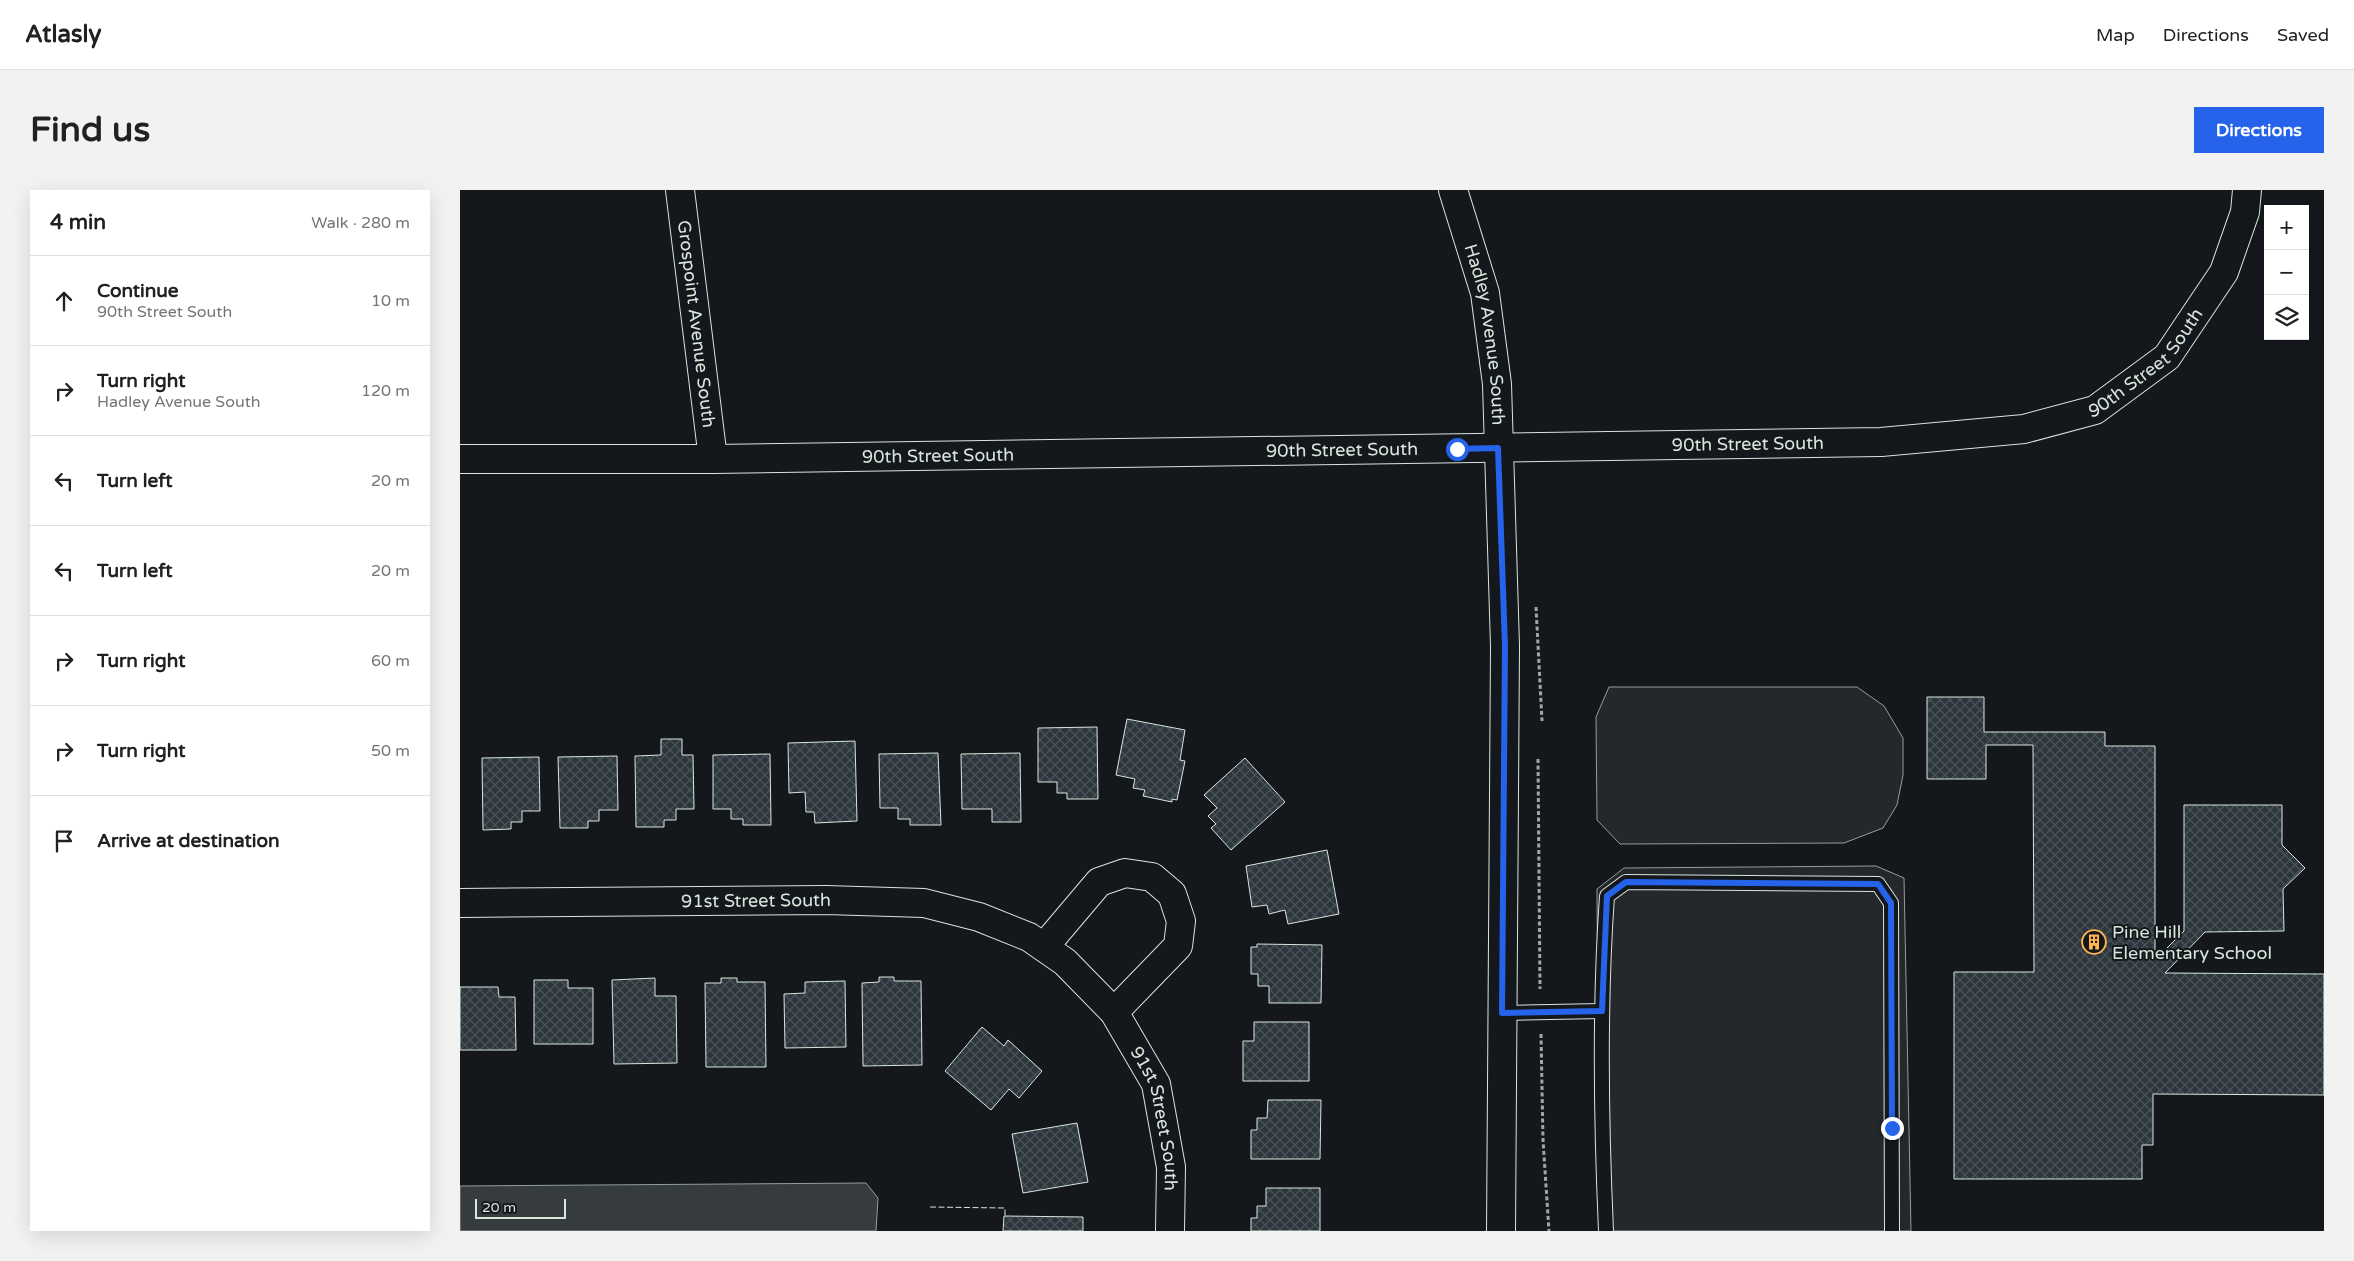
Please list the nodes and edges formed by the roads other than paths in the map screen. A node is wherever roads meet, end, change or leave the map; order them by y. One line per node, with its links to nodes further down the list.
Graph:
1 (680, 190): 6 (street, Grospoint Avenue South)
2 (1453, 190): 4 (street, Hadley Avenue South)
3 (2247, 190): 4 (street, 90th Street South)
4 (1498, 448): 6 (street, 90th Street South); 11 (street, Hadley Avenue South)
5 (460, 459): 6 (street, 90th Street South)
6 (713, 459)
7 (460, 903): 8 (street, 91st Street South)
8 (1044, 947): 10 (street, 91st Street South); 10 (street)
9 (1602, 1011): 11 (lane); 14 (lane); 15 (lane)
10 (1114, 1012): 12 (street, 91st Street South)
11 (1502, 1013): 13 (street, Hadley Avenue South)
12 (1170, 1231)
13 (1501, 1231)
14 (1606, 1231)
15 (1892, 1231)

